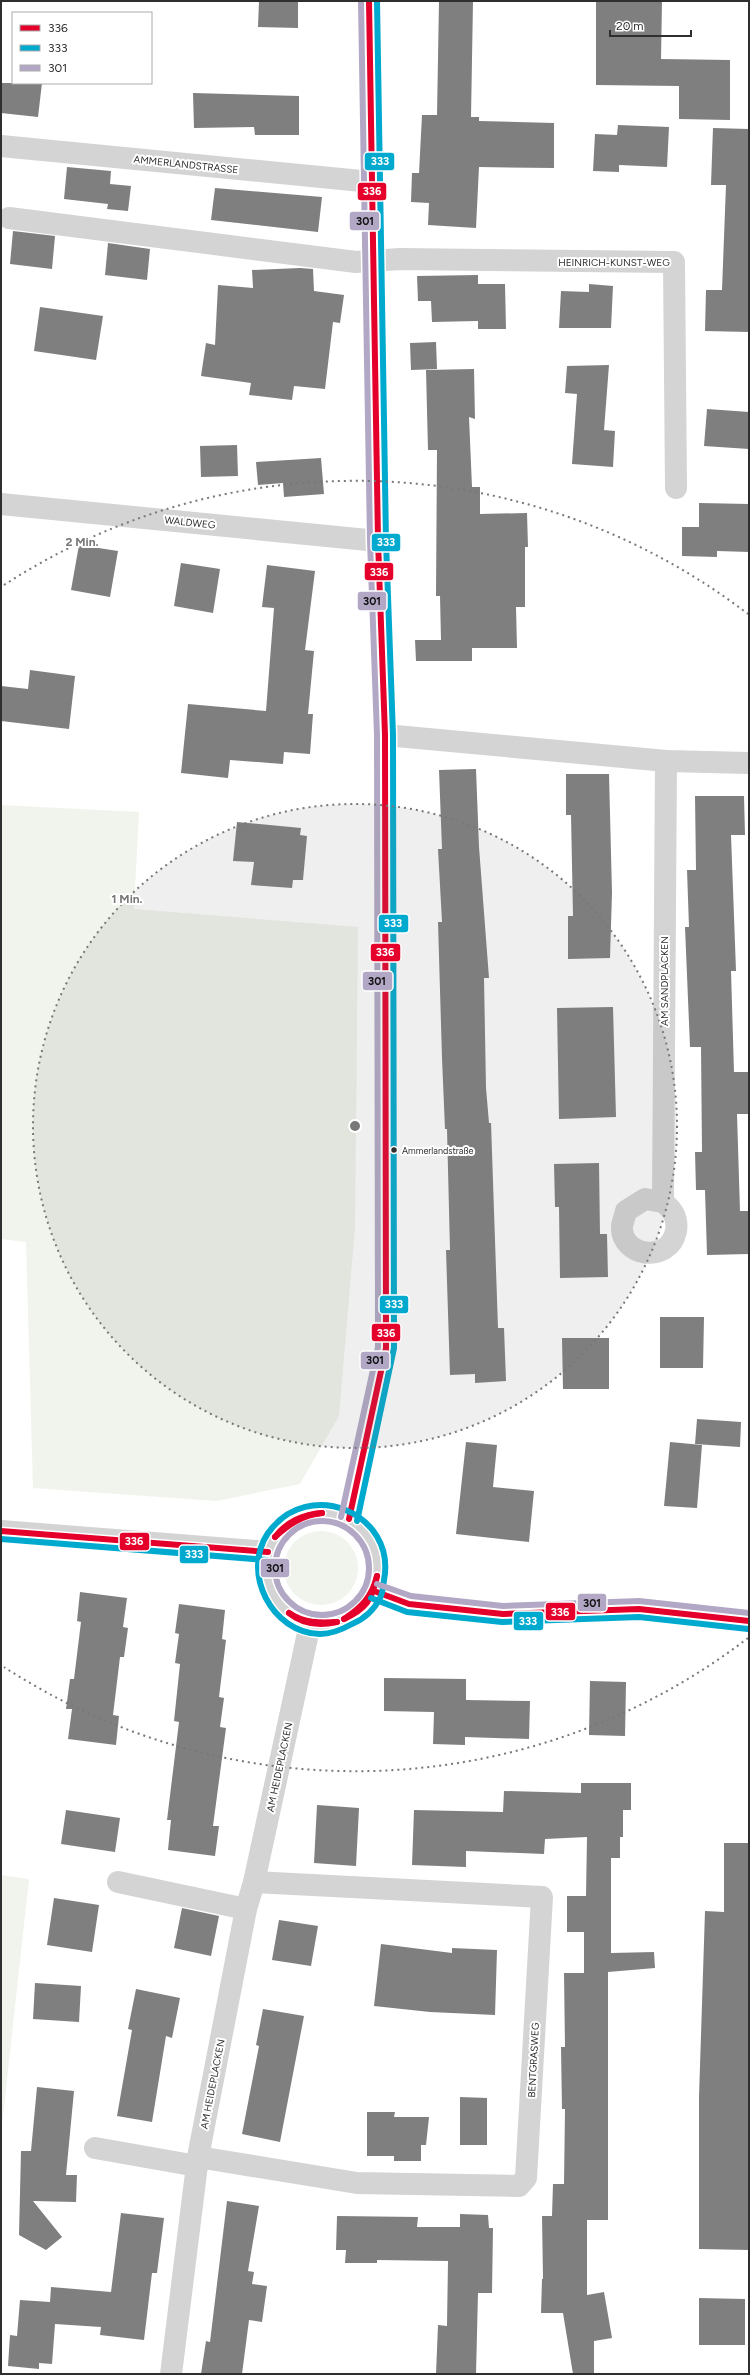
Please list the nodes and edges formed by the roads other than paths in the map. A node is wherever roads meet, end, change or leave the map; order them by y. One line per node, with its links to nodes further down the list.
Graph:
1 (369, 1): 3 (street)
2 (1, 146): 3 (street, AMMERLANDSTRASSE)
3 (372, 182): 5 (street)
4 (9, 218): 5 (street)
5 (375, 261): 6 (street, HEINRICH-KUNST-WEG); 8 (street)
6 (676, 488)
7 (1, 504): 8 (street, WALDWEG)
8 (378, 541): 9 (street)
9 (384, 735): 10 (street); 13 (street)
10 (666, 761): 11 (street); 12 (street, AM SANDPLACKEN)
11 (749, 763)
12 (663, 1202)
13 (349, 1519): 15 (street); 16 (street)
14 (1, 1531): 15 (street)
15 (268, 1552): 18 (street)
16 (374, 1591): 17 (street); 18 (street)
17 (749, 1621)
18 (310, 1624): 20 (street, AM HEIDEPLACKEN)
19 (118, 1882): 21 (street)
20 (254, 1882): 21 (street, AM HEIDEPLACKEN); 23 (street, BENTGRASWEG)
21 (246, 1909): 23 (street, AM HEIDEPLACKEN)
22 (95, 2148): 23 (street)
23 (198, 2161): 24 (street, AM HEIDEPLACKEN)
24 (171, 2374)

